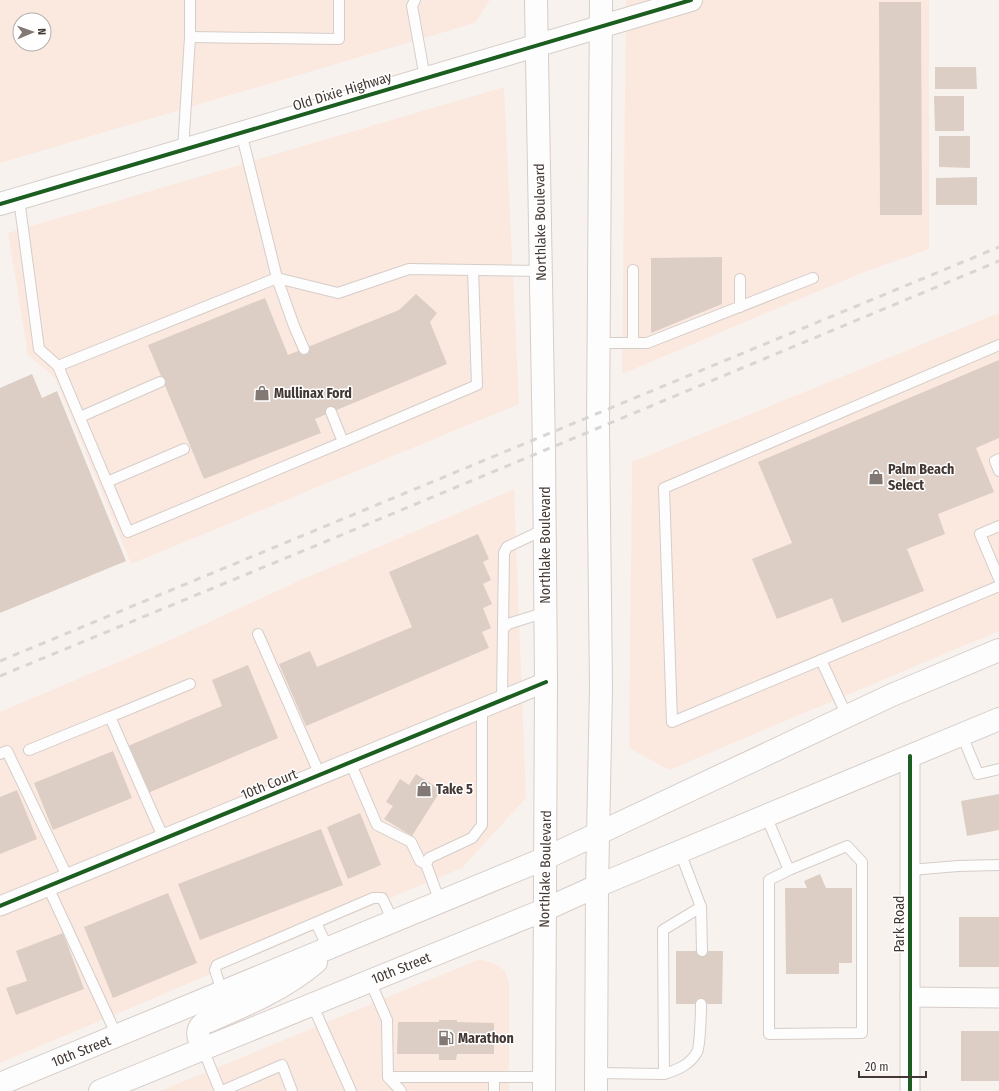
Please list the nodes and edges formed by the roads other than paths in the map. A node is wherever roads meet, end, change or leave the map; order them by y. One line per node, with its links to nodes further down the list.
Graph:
1 (190, 0): 8 (lane)
2 (339, 0): 8 (lane)
3 (415, 0): 10 (lane)
4 (536, 0): 9 (main road, Northlake Boulevard)
5 (601, 0): 7 (main road)
6 (691, 0): 7 (main road, Old Dixie Highway)
7 (600, 27): 9 (main road, Old Dixie Highway); 21 (main road)
8 (190, 37): 12 (lane)
9 (536, 45): 10 (main road, Old Dixie Highway); 16 (main road, Northlake Boulevard)
10 (425, 78): 11 (main road, Old Dixie Highway)
11 (241, 132): 12 (main road, Old Dixie Highway); 17 (lane)
12 (183, 150): 13 (main road, Old Dixie Highway)
13 (10, 201): 25 (lane)
14 (473, 270): 16 (lane); 17 (lane); 29 (lane)
15 (633, 270): 22 (lane)
16 (542, 271): 35 (main road, Northlake Boulevard)
17 (277, 278): 24 (lane); 25 (lane)
18 (813, 278): 20 (lane)
19 (740, 279): 20 (lane)
20 (740, 307): 22 (lane)
21 (599, 343): 22 (lane); 58 (main road)
22 (633, 343)
23 (999, 345): 42 (lane)
24 (304, 349)
25 (58, 366): 28 (lane)
26 (160, 382): 28 (lane)
27 (331, 412): 29 (lane)
28 (80, 417): 33 (lane)
29 (343, 442): 33 (lane)
30 (184, 449): 33 (lane)
31 (999, 459): 32 (lane)
32 (999, 471)
33 (107, 482)
34 (999, 526): 36 (lane)
35 (545, 530): 38 (main road, Northlake Boulevard); 39 (lane)
36 (999, 579)
37 (999, 586): 42 (lane)
38 (546, 612): 39 (lane); 43 (main road, Northlake Boulevard)
39 (503, 629): 45 (lane)
40 (258, 634): 56 (lane)
41 (999, 650): 47 (main road, 10th Street)
42 (821, 660): 47 (lane)
43 (546, 682): 45 (street, 10th Court); 61 (main road, Northlake Boulevard)
44 (190, 684): 48 (lane)
45 (502, 700): 46 (street, 10th Court)
46 (482, 708): 54 (street, 10th Court); 62 (lane)
47 (847, 716): 58 (main road, 10th Street)
48 (110, 717): 51 (lane); 59 (lane)
49 (999, 719): 50 (main road, 10th Street)
50 (962, 735): 53 (main road, 10th Street); 55 (lane)
51 (29, 750)
52 (0, 754): 66 (lane)
53 (910, 756): 57 (main road, 10th Street); 65 (street, Park Road)
54 (350, 762): 56 (street, 10th Court); 62 (lane)
55 (999, 769)
56 (320, 775): 59 (street, 10th Court)
57 (766, 816): 60 (main road, 10th Street); 64 (lane)
58 (598, 833): 61 (main road, 10th Street); 67 (main road)
59 (164, 839): 66 (street, 10th Court)
60 (680, 852): 67 (main road, 10th Street); 71 (lane)
61 (546, 858): 69 (main road, 10th Street); 72 (main road, Northlake Boulevard)
62 (426, 864): 69 (lane)
63 (999, 865): 65 (lane)
64 (789, 870): 64 (lane)
65 (910, 870): 79 (street, Park Road)
66 (68, 878): 68 (street, 10th Court)
67 (597, 886): 72 (main road, 10th Street); 88 (main road)
68 (48, 887): 70 (street, 10th Court); 83 (lane)
69 (440, 902): 74 (main road, 10th Street)
70 (0, 906)
71 (701, 907): 76 (lane); 85 (lane)
72 (544, 910): 77 (main road, 10th Street); 90 (main road, Northlake Boulevard)
73 (316, 922): 74 (lane); 75 (lane); 78 (lane)
74 (392, 922): 75 (main road, 10th Street)
75 (334, 946): 78 (main road, 10th Street); 84 (main road, 10th Street)
76 (702, 951)
77 (370, 981): 81 (main road, 10th Street); 86 (lane)
78 (222, 992): 83 (main road, 10th Street)
79 (910, 997): 80 (street); 97 (street, Park Road)
80 (999, 998)
81 (312, 1004): 84 (main road, 10th Street); 94 (lane)
82 (701, 1004): 85 (lane)
83 (117, 1036): 89 (main road, 10th Street)
84 (203, 1049): 91 (main road, 10th Street); 92 (lane)
85 (664, 1074): 88 (lane)
86 (388, 1077): 87 (lane); 95 (lane)
87 (494, 1077): 90 (lane); 96 (lane)
88 (596, 1082)
89 (0, 1084)
90 (544, 1084)
91 (100, 1091)
92 (221, 1091): 93 (lane)
93 (292, 1091)
94 (351, 1091)
95 (401, 1091)
96 (494, 1091)
97 (910, 1091)

